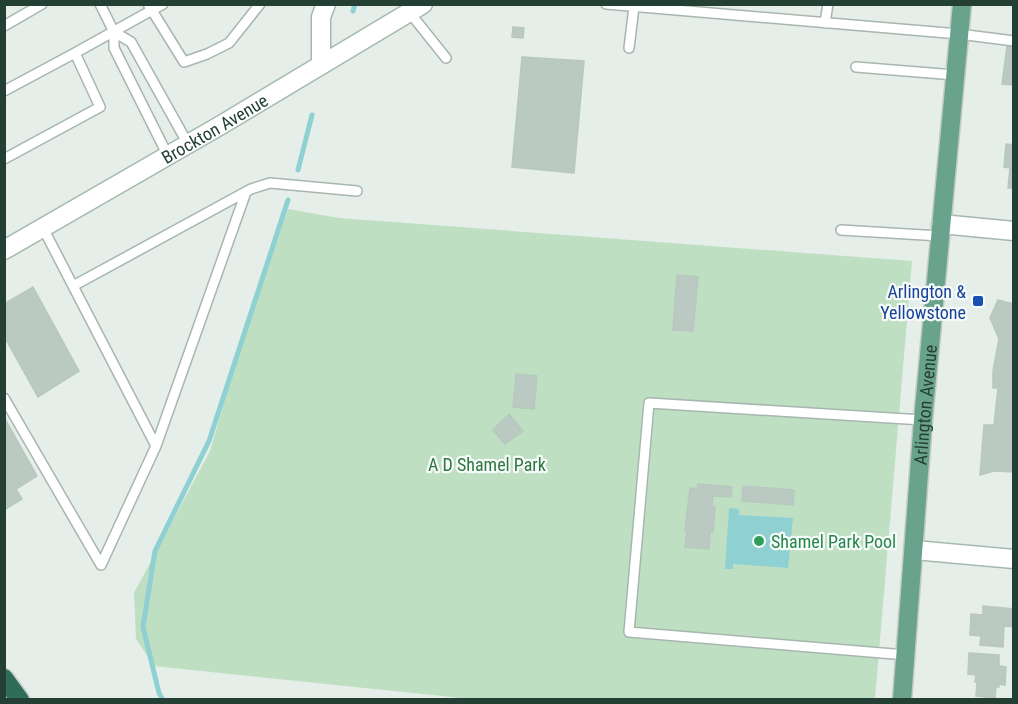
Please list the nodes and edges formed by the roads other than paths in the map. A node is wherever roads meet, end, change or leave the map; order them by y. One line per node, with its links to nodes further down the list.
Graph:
1 (42, 4): 13 (lane)
2 (100, 4): 14 (lane)
3 (163, 4): 10 (lane)
4 (261, 4): 10 (lane)
5 (326, 4): 20 (main road)
6 (606, 4): 9 (lane)
7 (828, 4): 12 (lane)
8 (962, 4): 15 (main road, Arlington Avenue)
9 (634, 7): 12 (lane); 17 (lane)
10 (150, 8): 14 (lane)
11 (417, 9): 19 (lane); 20 (main road, Brockton Avenue)
12 (825, 23): 15 (lane)
13 (4, 26)
14 (114, 32): 18 (lane); 24 (lane); 25 (lane)
15 (959, 34): 16 (lane); 22 (main road, Arlington Avenue)
16 (1014, 41)
17 (629, 48)
18 (75, 52): 23 (lane); 26 (lane)
19 (446, 58)
20 (321, 66): 24 (main road, Brockton Avenue)
21 (856, 66): 22 (lane)
22 (955, 75): 31 (main road, Arlington Avenue)
23 (4, 91)
24 (188, 144): 25 (main road, Brockton Avenue)
25 (168, 156): 29 (main road, Brockton Avenue)
26 (4, 159)
27 (357, 190): 28 (lane)
28 (246, 192): 34 (lane); 37 (lane)
29 (43, 228): 33 (main road, Brockton Avenue); 34 (lane)
30 (842, 230): 31 (lane)
31 (941, 230): 32 (main road); 36 (main road, Arlington Avenue)
32 (1014, 231)
33 (4, 250)
34 (73, 286): 37 (lane)
35 (4, 398): 37 (lane)
36 (923, 420): 38 (main road, Arlington Avenue); 40 (lane)
37 (156, 446)
38 (914, 550): 39 (main road); 40 (main road, Arlington Avenue)
39 (1014, 559)
40 (906, 655): 43 (main road, Arlington Avenue)
41 (4, 678): 42 (highway)
42 (20, 699)
43 (902, 699)

